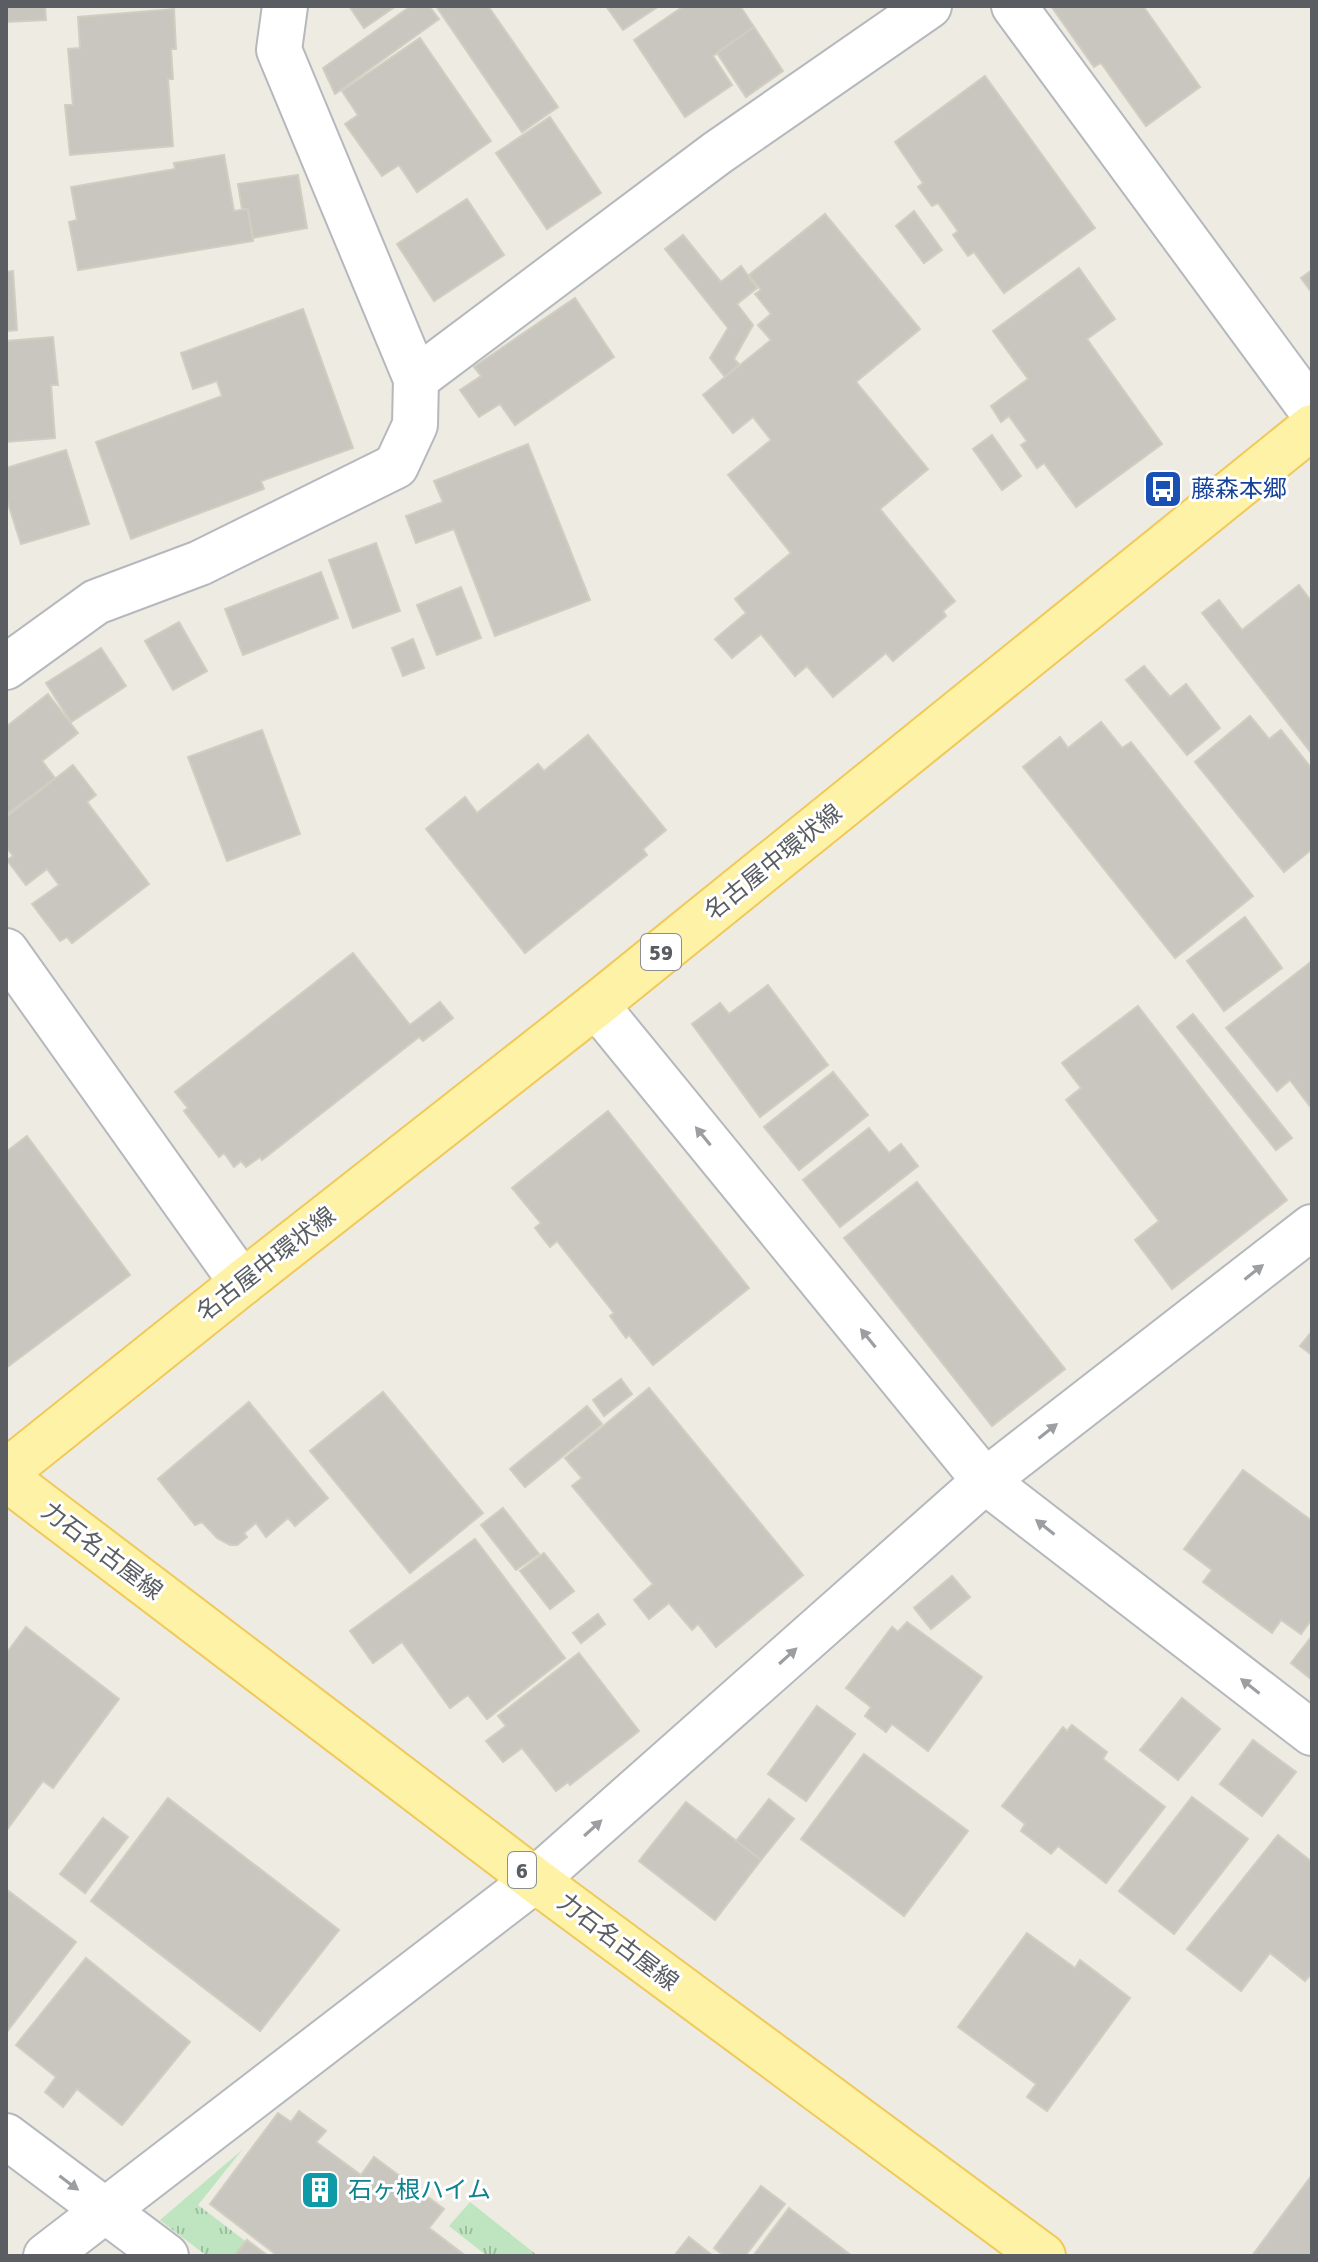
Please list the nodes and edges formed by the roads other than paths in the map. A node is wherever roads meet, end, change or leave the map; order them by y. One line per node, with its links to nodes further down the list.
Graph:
1 (285, 6): 4 (street)
2 (929, 6): 4 (street)
3 (1014, 6): 5 (street)
4 (416, 379): 7 (street)
5 (1312, 411)
6 (1312, 427): 9 (main road, 名古屋中環状線 / 59)
7 (6, 667)
8 (6, 951): 11 (street)
9 (596, 1005): 11 (main road, 名古屋中環状線 / 59); 14 (street, one-way to 9)
10 (1312, 1227): 14 (street, one-way to 10)
11 (242, 1283): 12 (main road, 名古屋中環状線 / 59)
12 (6, 1472)
13 (6, 1478): 16 (main road, 力石名古屋線 / 6)
14 (985, 1481): 15 (street, one-way to 14); 16 (street, one-way to 14)
15 (1312, 1733)
16 (535, 1880): 18 (street); 21 (main road, 力石名古屋線 / 6)
17 (6, 2136): 18 (street, one-way to 18)
18 (105, 2209): 19 (street); 20 (street)
19 (46, 2256)
20 (166, 2256)
21 (1043, 2256)

